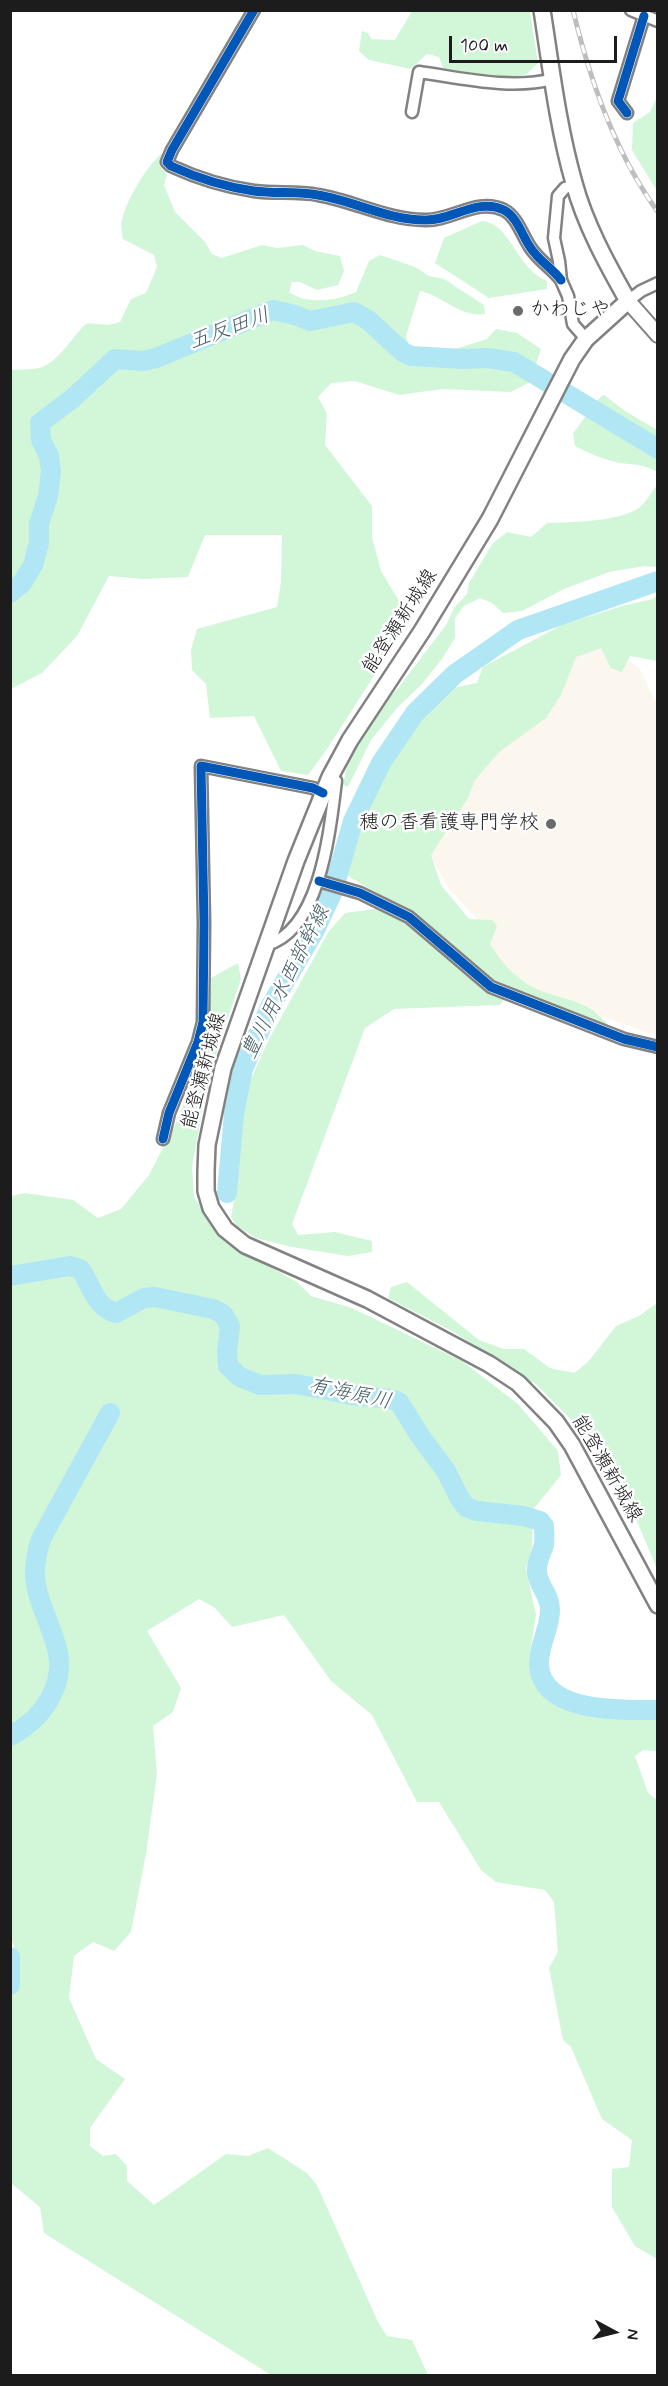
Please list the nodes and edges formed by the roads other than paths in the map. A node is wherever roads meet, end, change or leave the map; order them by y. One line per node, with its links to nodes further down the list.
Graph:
1 (254, 10): 10 (street)
2 (542, 10): 6 (main road)
3 (631, 10): 4 (street)
4 (644, 16): 5 (street); 8 (street)
5 (657, 21)
6 (553, 79): 7 (street); 9 (main road)
7 (412, 112)
8 (627, 113)
9 (574, 185): 10 (street); 12 (main road)
10 (561, 280): 14 (street)
11 (657, 284): 12 (street)
12 (628, 301): 13 (street); 14 (main road)
13 (657, 334)
14 (586, 339): 15 (main road, 能登瀬新城線)
15 (330, 777): 16 (main road, 能登瀬新城線); 17 (street)
16 (322, 793): 18 (main road, 能登瀬新城線); 20 (street)
17 (322, 882): 18 (street); 19 (street)
18 (267, 945): 21 (main road, 能登瀬新城線)
19 (657, 1047)
20 (163, 1140)
21 (657, 1605)

